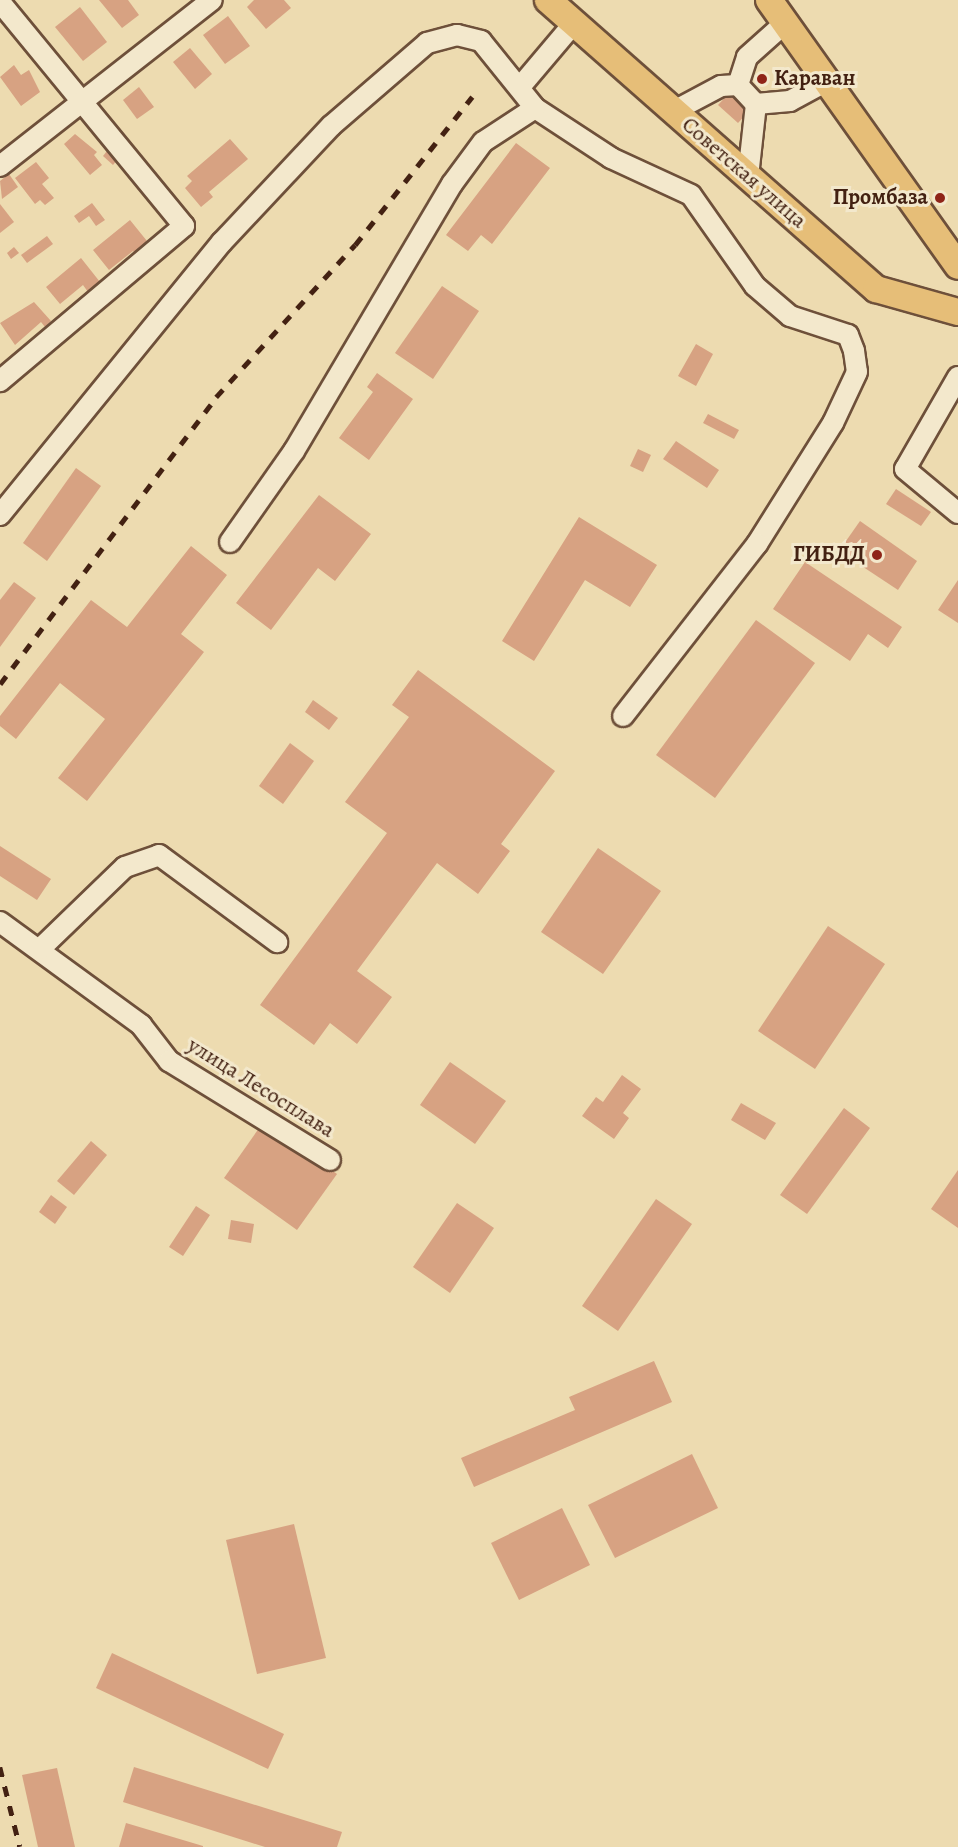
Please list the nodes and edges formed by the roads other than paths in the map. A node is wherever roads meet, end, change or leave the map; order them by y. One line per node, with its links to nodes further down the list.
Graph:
1 (212, 0): 10 (street)
2 (548, 0): 5 (main road, Советская улица)
3 (769, 0): 6 (main road)
4 (0, 2): 10 (street)
5 (574, 23): 9 (street); 13 (main road, Советская улица)
6 (785, 23): 7 (main road); 8 (street)
7 (827, 81): 11 (street); 16 (main road)
8 (738, 85): 11 (street); 13 (street)
9 (520, 87): 12 (street); 21 (street)
10 (83, 101): 14 (street); 19 (street)
11 (756, 104): 15 (street)
12 (535, 108): 22 (street); 23 (street)
13 (674, 111): 15 (main road, Советская улица)
14 (0, 166)
15 (748, 176): 17 (main road, Советская улица)
16 (958, 266)
17 (958, 312)
18 (958, 377): 20 (street)
19 (0, 381)
20 (958, 513)
21 (0, 515)
22 (230, 542)
23 (623, 716)
24 (0, 922): 26 (street, улица Лесосплава)
25 (277, 942): 26 (street)
26 (40, 950): 27 (street, улица Лесосплава)
27 (330, 1160)

